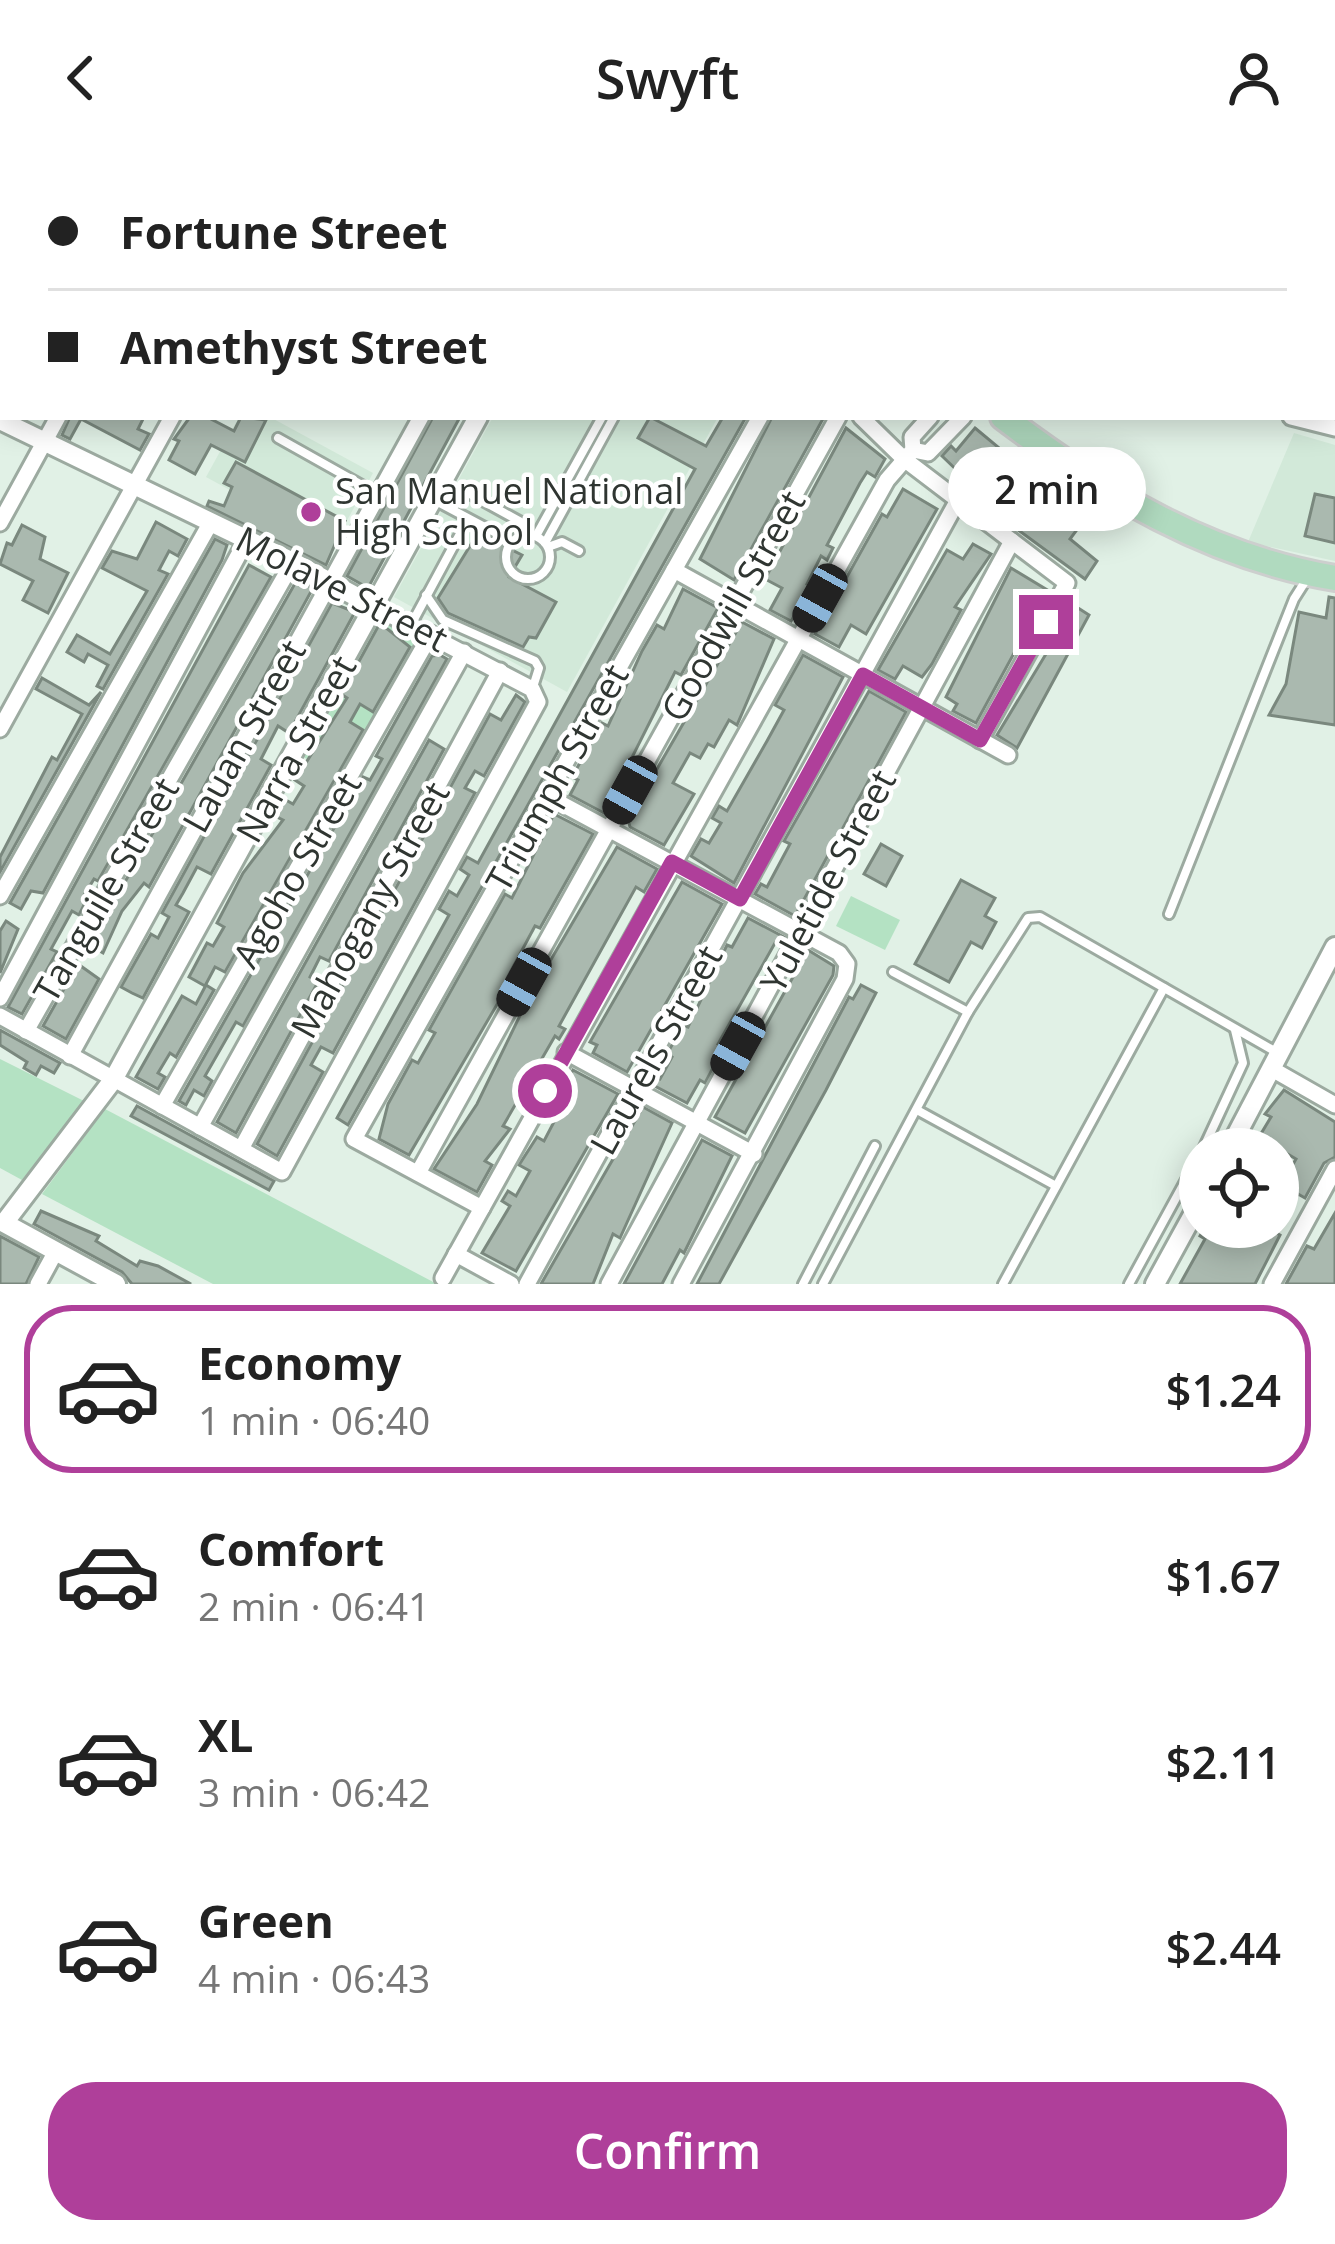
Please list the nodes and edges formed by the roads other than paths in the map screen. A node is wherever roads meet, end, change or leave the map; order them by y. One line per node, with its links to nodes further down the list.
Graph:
1 (0, 420): 17 (street, Molave Street)
2 (56, 420): 17 (street)
3 (170, 420): 19 (street)
4 (420, 420): 20 (street, Lauan Street)
5 (476, 420): 22 (street, Narra Street)
6 (600, 420): 28 (lane)
7 (612, 420): 28 (lane)
8 (758, 420): 33 (street, Triumph Street)
9 (836, 420): 37 (street, Goodwill Street)
10 (865, 420): 18 (street)
11 (927, 420): 18 (street)
12 (960, 420): 18 (street)
13 (1008, 420): 34 (main road)
14 (1303, 420): 15 (street)
15 (1335, 428)
16 (278, 438): 20 (lane)
17 (44, 443): 19 (street, Molave Street); 26 (street)
18 (909, 454): 23 (street); 41 (street)
19 (134, 489): 25 (street, Molave Street); 47 (street)
20 (378, 494): 35 (street, Lauan Street)
21 (470, 494): 28 (lane)
22 (433, 500): 24 (lane); 38 (street, Narra Street)
23 (958, 500): 29 (street); 44 (street, Laurels Street)
24 (468, 519): 30 (lane); 36 (lane)
25 (211, 522): 27 (street, Molave Street); 53 (street)
26 (0, 523)
27 (247, 539): 32 (street, Molave Street); 60 (street)
28 (539, 540): 30 (lane); 30 (lane); 31 (lane)
29 (1012, 541): 46 (street, Yuletide Street); 48 (street)
30 (512, 542)
31 (579, 551)
32 (293, 562): 35 (street, Molave Street); 64 (street, Tanguile Street)
33 (674, 570): 37 (street); 50 (street, Triumph Street)
34 (1323, 576): 55 (lane)
35 (328, 582): 38 (street, Molave Street); 66 (street, Lauan Street)
36 (426, 596): 39 (lane); 45 (lane)
37 (735, 602): 41 (street); 51 (street, Goodwill Street)
38 (375, 608): 39 (street, Molave Street); 68 (street, Narra Street)
39 (411, 625): 40 (street, Molave Street)
40 (431, 634): 42 (street, Molave Street); 71 (street, Agoho Street)
41 (798, 638): 44 (street); 52 (street)
42 (464, 652): 43 (street, Molave Street); 74 (street)
43 (500, 671): 45 (street, Molave Street); 78 (street, Mahogany Street)
44 (863, 675): 46 (street); 54 (street, Laurels Street)
45 (535, 696): 78 (street)
46 (922, 707): 48 (street); 56 (street, Yuletide Street)
47 (0, 729)
48 (980, 740): 49 (street)
49 (1008, 755)
50 (547, 796): 51 (street); 81 (street, Triumph Street)
51 (609, 828): 52 (street); 81 (street, Goodwill Street)
52 (672, 862): 54 (street); 65 (street)
53 (0, 896)
54 (740, 899): 56 (street); 69 (street, Laurels Street)
55 (1169, 914)
56 (800, 932): 73 (street, Yuletide Street); 79 (street)
57 (1335, 947): 67 (street)
58 (893, 972): 61 (lane)
59 (1164, 988): 61 (lane); 63 (lane); 82 (lane)
60 (0, 998)
61 (968, 1012): 72 (lane)
62 (0, 1016): 64 (street)
63 (1233, 1027): 67 (lane); 75 (lane)
64 (26, 1030): 66 (street)
65 (566, 1052): 69 (street); 84 (street)
66 (70, 1056): 68 (street)
67 (1276, 1061): 70 (street); 76 (street)
68 (113, 1080): 71 (street); 85 (street, Narra Street)
69 (635, 1089): 73 (street); 93 (street, Laurels Street)
70 (1335, 1105)
71 (162, 1106): 74 (street)
72 (916, 1110): 82 (lane); 97 (lane)
73 (697, 1123): 79 (street); 94 (street, Yuletide Street)
74 (200, 1127): 78 (street)
75 (1215, 1128)
76 (1239, 1128)
77 (875, 1146): 96 (lane)
78 (241, 1149)
79 (754, 1154): 95 (street)
80 (1335, 1169): 101 (street)
81 (418, 1173): 84 (street)
82 (1056, 1186): 98 (lane)
83 (1179, 1194): 99 (lane)
84 (482, 1208): 88 (street)
85 (2, 1227): 87 (street)
86 (1179, 1240): 100 (street)
87 (56, 1251): 90 (street); 91 (street)
88 (456, 1254): 89 (street); 92 (street)
89 (443, 1278)
90 (112, 1283)
91 (38, 1284)
92 (511, 1284)
93 (527, 1284)
94 (609, 1284)
95 (681, 1284)
96 (803, 1284)
97 (823, 1284)
98 (1003, 1284)
99 (1129, 1284)
100 (1155, 1284)
101 (1272, 1284)

